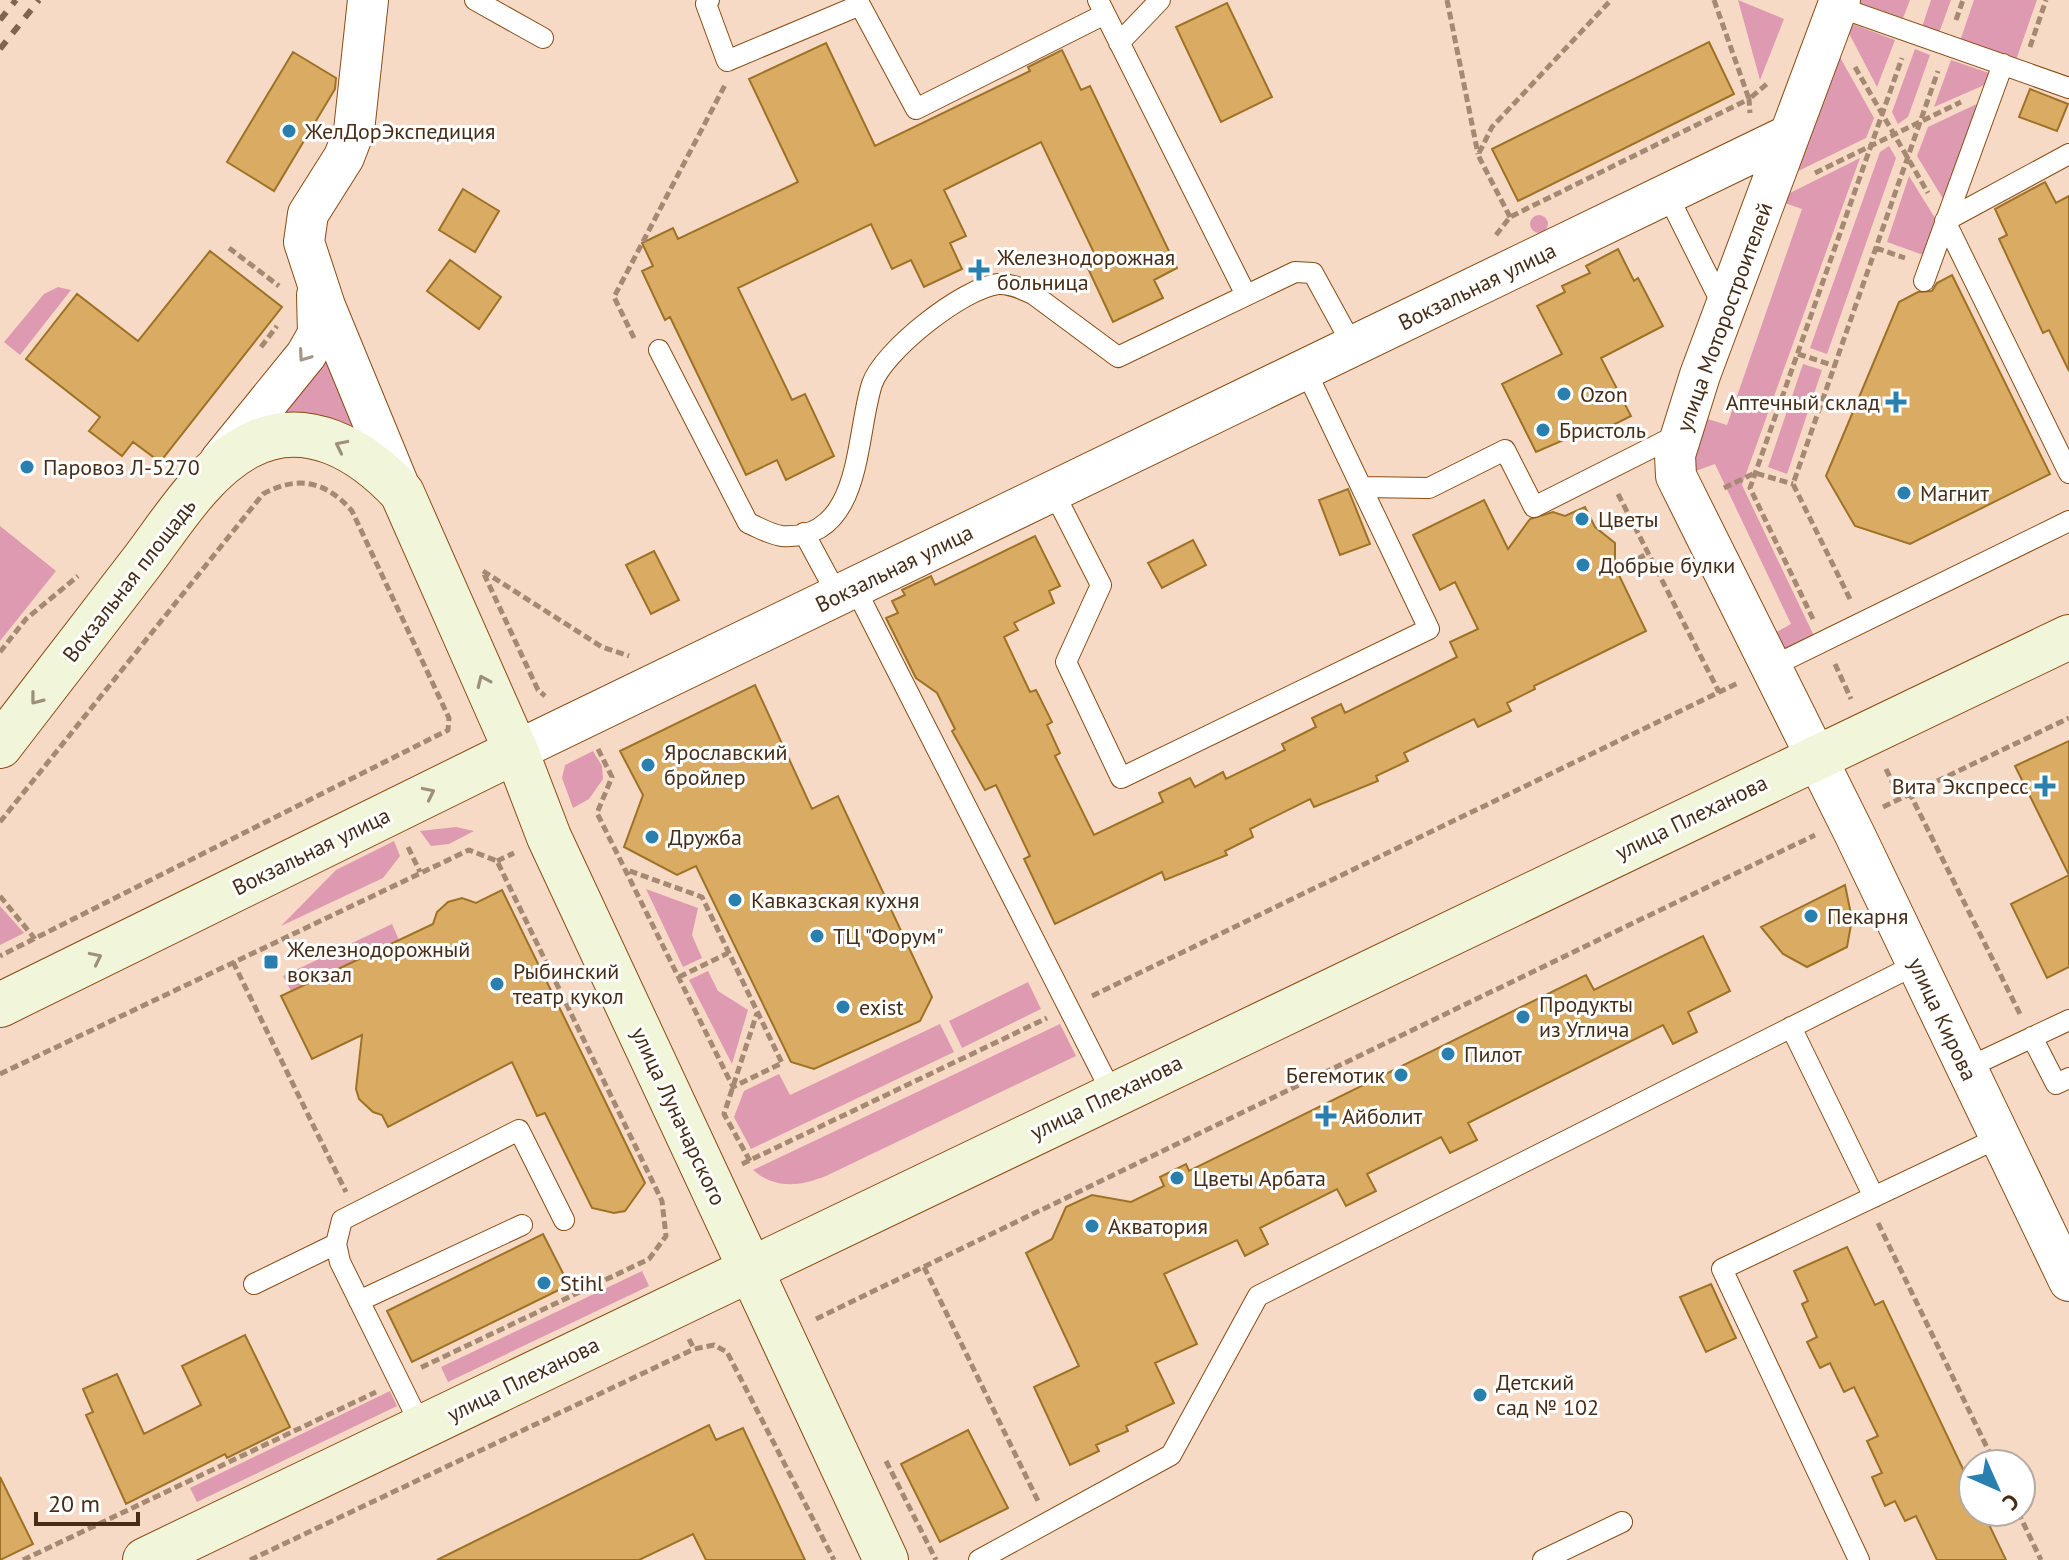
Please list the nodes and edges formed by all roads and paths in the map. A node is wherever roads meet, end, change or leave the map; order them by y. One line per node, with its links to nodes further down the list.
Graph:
1 (368, 0): 35 (street)
2 (475, 0): 13 (lane)
3 (709, 0): 16 (lane)
4 (1160, 0): 14 (lane)
5 (1447, 0): 27 (path)
6 (1611, 0): 27 (path)
7 (1714, 0): 18 (path)
8 (1963, 0): 15 (path)
9 (2046, 0): 17 (path)
10 (1102, 7): 14 (lane); 16 (lane)
11 (1833, 8): 12 (lane); 21 (path); 24 (street, улица Моторостроителей)
12 (1911, 32): 15 (lane); 21 (path)
13 (543, 38)
14 (1119, 43): 36 (lane)
15 (1947, 44): 17 (lane); 22 (path)
16 (741, 55): 39 (path)
17 (2013, 67): 19 (lane); 20 (lane)
18 (1778, 75)
19 (1995, 87): 22 (path); 32 (lane)
20 (2069, 88)
21 (1882, 114): 23 (path); 25 (path)
22 (1920, 121): 23 (path); 28 (path)
23 (1893, 134): 25 (path); 28 (path)
24 (1789, 135): 29 (street, Вокзальная улица); 30 (street, улица Моторостроителей)
25 (1871, 145): 30 (path); 43 (path)
26 (2069, 154): 32 (lane)
27 (1478, 155): 31 (path)
28 (1907, 157): 32 (path); 44 (path)
29 (1667, 194): 37 (lane); 40 (street, Вокзальная улица)
30 (1767, 196): 37 (street, улица Моторостроителей)
31 (1510, 217)
32 (1945, 221): 34 (lane); 49 (lane)
33 (229, 248): 35 (path)
34 (1924, 281)
35 (301, 289): 53 (street); 54 (street, one-way to 54)
36 (1246, 295): 40 (lane); 56 (lane)
37 (1724, 308): 46 (street, улица Моторостроителей)
38 (285, 316): 42 (path)
39 (638, 345)
40 (1353, 346): 45 (street, Вокзальная улица)
41 (659, 350): 56 (lane)
42 (256, 353)
43 (1798, 353): 44 (path); 48 (path)
44 (1835, 366): 50 (path)
45 (1305, 369): 51 (lane); 52 (street, Вокзальная улица)
46 (1681, 433): 47 (lane); 68 (street, улица Моторостроителей)
47 (1607, 471): 51 (lane); 57 (path)
48 (1755, 473): 50 (path); 65 (path)
49 (2069, 473)
50 (1793, 484): 63 (path)
51 (1363, 487): 52 (lane)
52 (1053, 491): 62 (street, Вокзальная улица)
53 (402, 493): 54 (street, Вокзальная площадь, one-way to 54); 74 (street, улица Луначарского, one-way to 53)
54 (191, 498): 73 (street, Вокзальная площадь, one-way to 73)
55 (2069, 521): 63 (lane)
56 (804, 533): 62 (lane)
57 (1649, 553): 61 (path); 69 (path)
58 (476, 557): 60 (path)
59 (90, 567): 66 (path)
60 (482, 570): 67 (path); 70 (path)
61 (1616, 570)
62 (846, 592): 74 (street, Вокзальная улица); 89 (lane)
63 (1861, 622): 65 (lane)
64 (2069, 637): 75 (street, улица Плеханова)
65 (1823, 640): 68 (lane)
66 (0, 652)
67 (631, 657)
68 (1771, 667): 69 (path); 75 (street, улица Моторостроителей)
69 (1719, 692): 89 (path)
70 (554, 699)
71 (2069, 718): 76 (path)
72 (604, 740): 79 (path)
73 (0, 746)
74 (516, 751): 88 (street, Вокзальная улица, one-way to 74); 101 (street, улица Луначарского)
75 (1817, 757): 78 (street, улица Кирова); 98 (street, улица Плеханова)
76 (1909, 792): 78 (path); 93 (path)
77 (0, 822): 82 (path)
78 (1855, 835): 86 (street, улица Кирова); 108 (path)
79 (627, 870): 83 (path); 87 (path)
80 (0, 896): 82 (path)
81 (515, 899): 85 (path)
82 (35, 939): 84 (path)
83 (729, 953): 87 (path); 90 (path)
84 (0, 956)
85 (233, 962): 95 (path); 104 (path)
86 (1917, 964): 92 (lane); 94 (street, улица Кирова)
87 (679, 977): 97 (path)
88 (0, 1005)
89 (1067, 1008): 98 (lane); 100 (path)
90 (757, 1012): 97 (path); 97 (path)
91 (2069, 1020): 93 (lane)
92 (1791, 1027): 102 (lane); 118 (lane)
93 (2032, 1037): 94 (lane); 96 (lane)
94 (1967, 1068): 99 (street, улица Кирова)
95 (0, 1074)
96 (2069, 1078)
97 (733, 1087): 100 (path)
98 (1112, 1093): 109 (street, улица Плеханова)
99 (2000, 1137): 102 (lane); 110 (street, улица Кирова)
100 (750, 1161): 101 (path)
101 (708, 1179): 103 (path); 109 (street, улица Луначарского)
102 (1871, 1199): 117 (path); 127 (lane)
103 (662, 1201)
104 (355, 1210): 105 (lane); 107 (lane)
105 (564, 1220)
106 (522, 1225): 112 (lane)
107 (336, 1244): 111 (lane); 112 (lane)
108 (924, 1267): 113 (path); 118 (path)
109 (751, 1271): 116 (street, улица Плеханова); 124 (street, улица Луначарского)
110 (2069, 1281)
111 (254, 1284)
112 (359, 1301): 116 (lane)
113 (822, 1331)
114 (694, 1349): 122 (path)
115 (744, 1379): 123 (path)
116 (422, 1428): 121 (street, улица Плеханова)
117 (1988, 1448)
118 (1047, 1520): 125 (lane)
119 (1622, 1522): 126 (lane)
120 (2026, 1528): 128 (path)
121 (145, 1560)
122 (250, 1560)
123 (834, 1560)
124 (886, 1560)
125 (979, 1560)
126 (1543, 1560)
127 (1859, 1560)
128 (2041, 1560)

